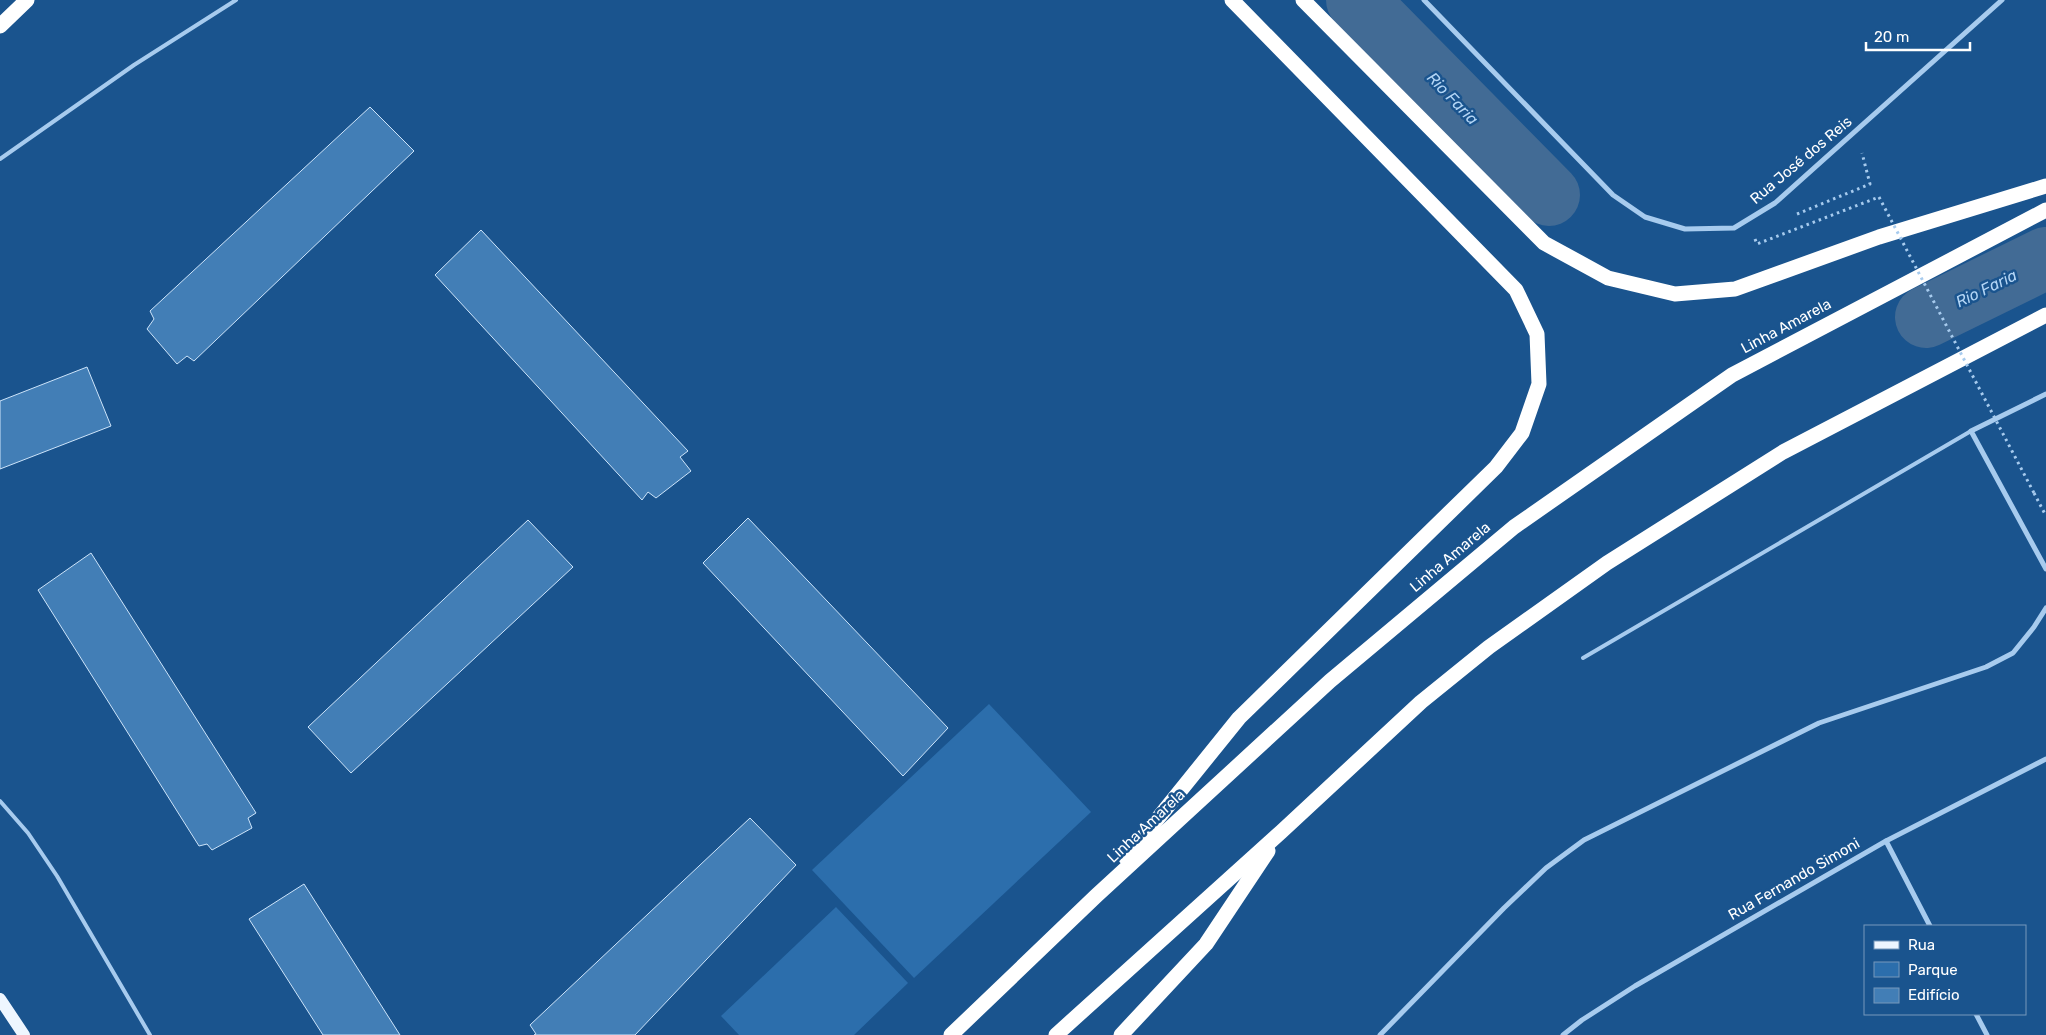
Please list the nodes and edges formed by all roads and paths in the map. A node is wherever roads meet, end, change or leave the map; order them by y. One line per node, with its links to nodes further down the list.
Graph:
1 (27, 0): 7 (highway)
2 (236, 0): 9 (lane)
3 (1232, 0): 25 (highway)
4 (1303, 0): 10 (highway)
5 (1424, 0): 8 (street, Rua José dos Reis)
6 (2002, 0): 8 (street, Rua José dos Reis)
7 (0, 26)
8 (1856, 130): 12 (path)
9 (0, 159)
10 (2046, 186)
11 (2046, 210): 25 (highway, Linha Amarela)
12 (1788, 217)
13 (1752, 232): 17 (path, bridge)
14 (2046, 315): 23 (highway)
15 (2046, 394): 16 (street)
16 (1971, 431): 18 (street); 20 (lane)
17 (2046, 516)
18 (2046, 569)
19 (2046, 608): 34 (street)
20 (1584, 658)
21 (2046, 759): 24 (street, Rua Fernando Simoni)
22 (0, 801): 30 (lane)
23 (1281, 832): 32 (highway); 33 (highway)
24 (1886, 841): 26 (street); 35 (street, Rua Fernando Simoni)
25 (1096, 896): 31 (highway, Linha Amarela)
26 (1929, 925)
27 (0, 999): 29 (main road)
28 (1977, 1015): 36 (street)
29 (24, 1035)
30 (150, 1035)
31 (951, 1035)
32 (1056, 1035)
33 (1121, 1035)
34 (1380, 1035)
35 (1563, 1035)
36 (1987, 1035)

